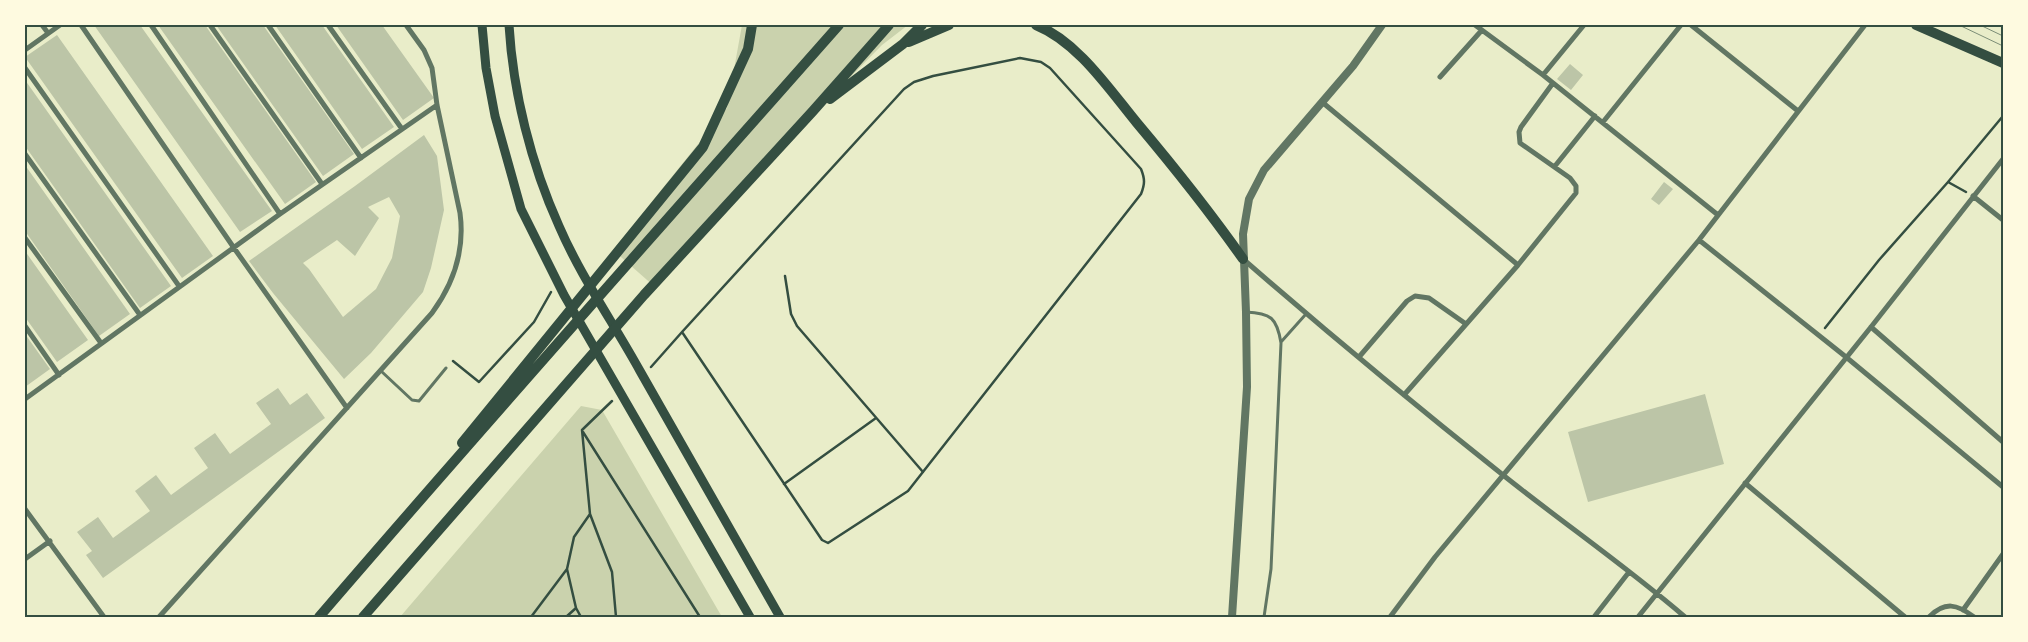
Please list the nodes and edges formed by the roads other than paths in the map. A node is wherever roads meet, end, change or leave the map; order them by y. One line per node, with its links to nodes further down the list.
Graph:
1 (42, 25): 25 (street)
2 (60, 25): 25 (street)
3 (80, 25): 51 (street)
4 (151, 25): 46 (street)
5 (210, 25): 44 (street)
6 (268, 25): 41 (street)
7 (328, 25): 39 (street)
8 (406, 25): 34 (street)
9 (482, 25): 87 (main road)
10 (509, 25): 88 (main road)
11 (752, 25): 72 (main road)
12 (839, 25): 72 (main road)
13 (889, 25): 35 (main road)
14 (922, 25): 26 (main road)
15 (949, 25): 26 (main road)
16 (1036, 25): 52 (main road)
17 (1382, 25): 33 (street)
18 (1475, 25): 24 (street)
19 (1584, 25): 30 (street)
20 (1680, 25): 38 (street)
21 (1692, 25): 36 (street)
22 (1865, 25): 36 (street)
23 (1916, 25): 28 (main road)
24 (1482, 30): 30 (street); 31 (street)
25 (48, 33): 27 (street)
26 (903, 44): 35 (main road)
27 (25, 50)
28 (2003, 63)
29 (25, 68): 54 (street)
30 (1543, 74): 32 (street)
31 (1440, 77)
32 (1553, 83): 37 (street); 43 (street)
33 (1322, 102): 52 (street); 53 (street)
34 (437, 105): 39 (street); 66 (street)
35 (813, 111): 86 (main road)
36 (1798, 111): 47 (street)
37 (1595, 116): 38 (street); 43 (street)
38 (1603, 122): 47 (street)
39 (402, 129): 41 (street)
40 (25, 154): 57 (street)
41 (361, 158): 44 (street)
42 (2003, 159): 45 (street)
43 (1556, 166): 53 (street)
44 (322, 184): 46 (street)
45 (1973, 196): 48 (street); 60 (street)
46 (280, 214): 51 (street)
47 (1718, 215): 50 (street)
48 (2003, 220)
49 (25, 238): 61 (street)
50 (1699, 240): 64 (street); 73 (street)
51 (234, 248): 54 (street); 70 (street)
52 (1243, 259): 55 (street); 56 (street)
53 (1518, 265): 58 (street)
54 (179, 286): 57 (street)
55 (1246, 312): 62 (lane); 89 (street)
56 (1306, 314): 62 (lane); 63 (street)
57 (140, 315): 61 (street)
58 (1466, 324): 63 (street); 68 (street)
59 (25, 326): 67 (street)
60 (1871, 327): 64 (street); 71 (street)
61 (101, 343): 67 (street)
62 (1281, 343): 90 (lane)
63 (1359, 357): 68 (street)
64 (1846, 357): 74 (street); 75 (street)
65 (446, 368): 66 (lane)
66 (380, 370): 70 (street)
67 (59, 375): 69 (street)
68 (1404, 395): 73 (street)
69 (25, 399)
70 (347, 408): 84 (street)
71 (2003, 442)
72 (444, 472): 85 (main road)
73 (1504, 476): 80 (street); 91 (street)
74 (1745, 483): 81 (street); 95 (street)
75 (2003, 488)
76 (25, 508): 77 (street)
77 (50, 541): 79 (street); 83 (street)
78 (2003, 554): 82 (street)
79 (25, 559)
80 (1630, 572): 81 (street); 92 (street)
81 (1657, 593): 93 (street); 94 (street)
82 (1963, 610): 96 (street); 97 (street)
83 (104, 617)
84 (159, 617)
85 (319, 617)
86 (363, 617)
87 (750, 617)
88 (780, 617)
89 (1232, 617)
90 (1264, 617)
91 (1390, 617)
92 (1594, 617)
93 (1638, 617)
94 (1685, 617)
95 (1905, 617)
96 (1929, 617)
97 (1974, 617)

